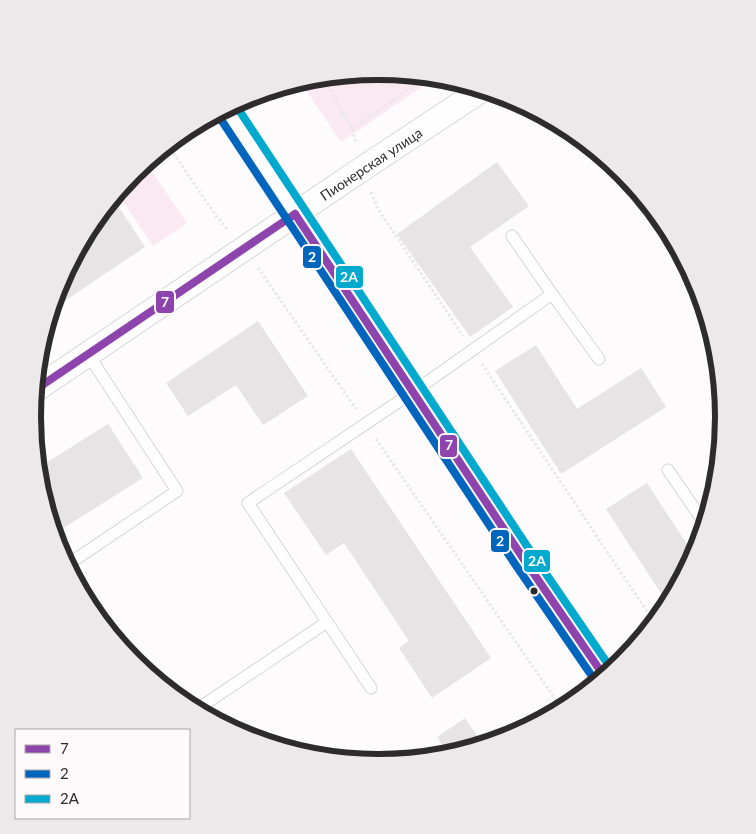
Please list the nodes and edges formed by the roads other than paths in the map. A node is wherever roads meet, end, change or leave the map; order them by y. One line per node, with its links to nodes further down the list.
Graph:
1 (474, 94): 3 (street, Пионерская улица)
2 (230, 114): 3 (main road)
3 (295, 214): 6 (street, Пионерская улица); 9 (main road)
4 (512, 236): 5 (lane)
5 (552, 294): 7 (lane); 9 (lane)
6 (88, 354): 8 (street, Пионерская улица); 12 (lane)
7 (599, 359)
8 (43, 385)
9 (413, 392): 13 (lane); 14 (main road)
10 (668, 470): 11 (lane)
11 (700, 516)
12 (74, 561)
13 (327, 622): 15 (lane); 16 (lane)
14 (600, 670)
15 (371, 688)
16 (204, 705)

